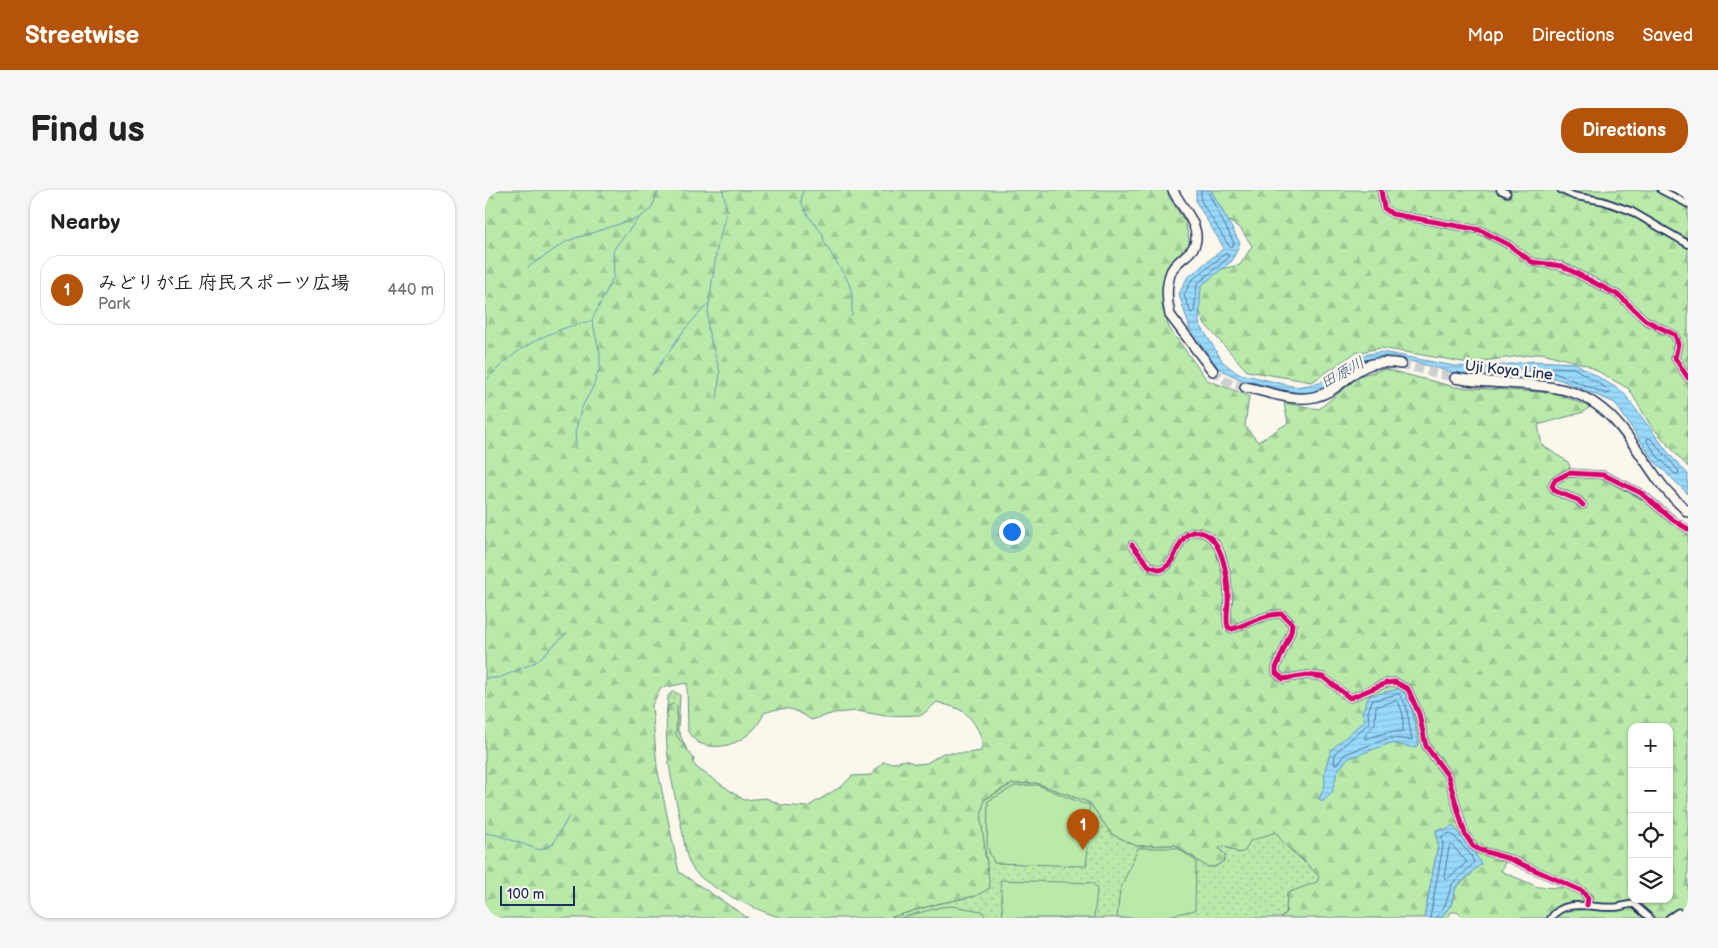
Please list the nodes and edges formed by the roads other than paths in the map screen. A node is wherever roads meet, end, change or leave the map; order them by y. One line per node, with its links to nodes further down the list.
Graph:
1 (1173, 190): 10 (main road)
2 (1381, 190): 12 (street)
3 (1500, 190): 6 (street)
4 (1561, 190): 8 (street)
5 (1661, 190): 7 (street)
6 (1507, 193)
7 (1688, 204)
8 (1688, 244)
9 (1401, 364): 13 (main road)
10 (1213, 371)
11 (1455, 378): 15 (main road, Uji Koya Line)
12 (1688, 378)
13 (1245, 387)
14 (1583, 505): 16 (street)
15 (1688, 512)
16 (1688, 529)
17 (1132, 544): 18 (street)
18 (1587, 905): 20 (street); 21 (street)
19 (1678, 912): 22 (street)
20 (1551, 918)
21 (1650, 918)
22 (1669, 918)

